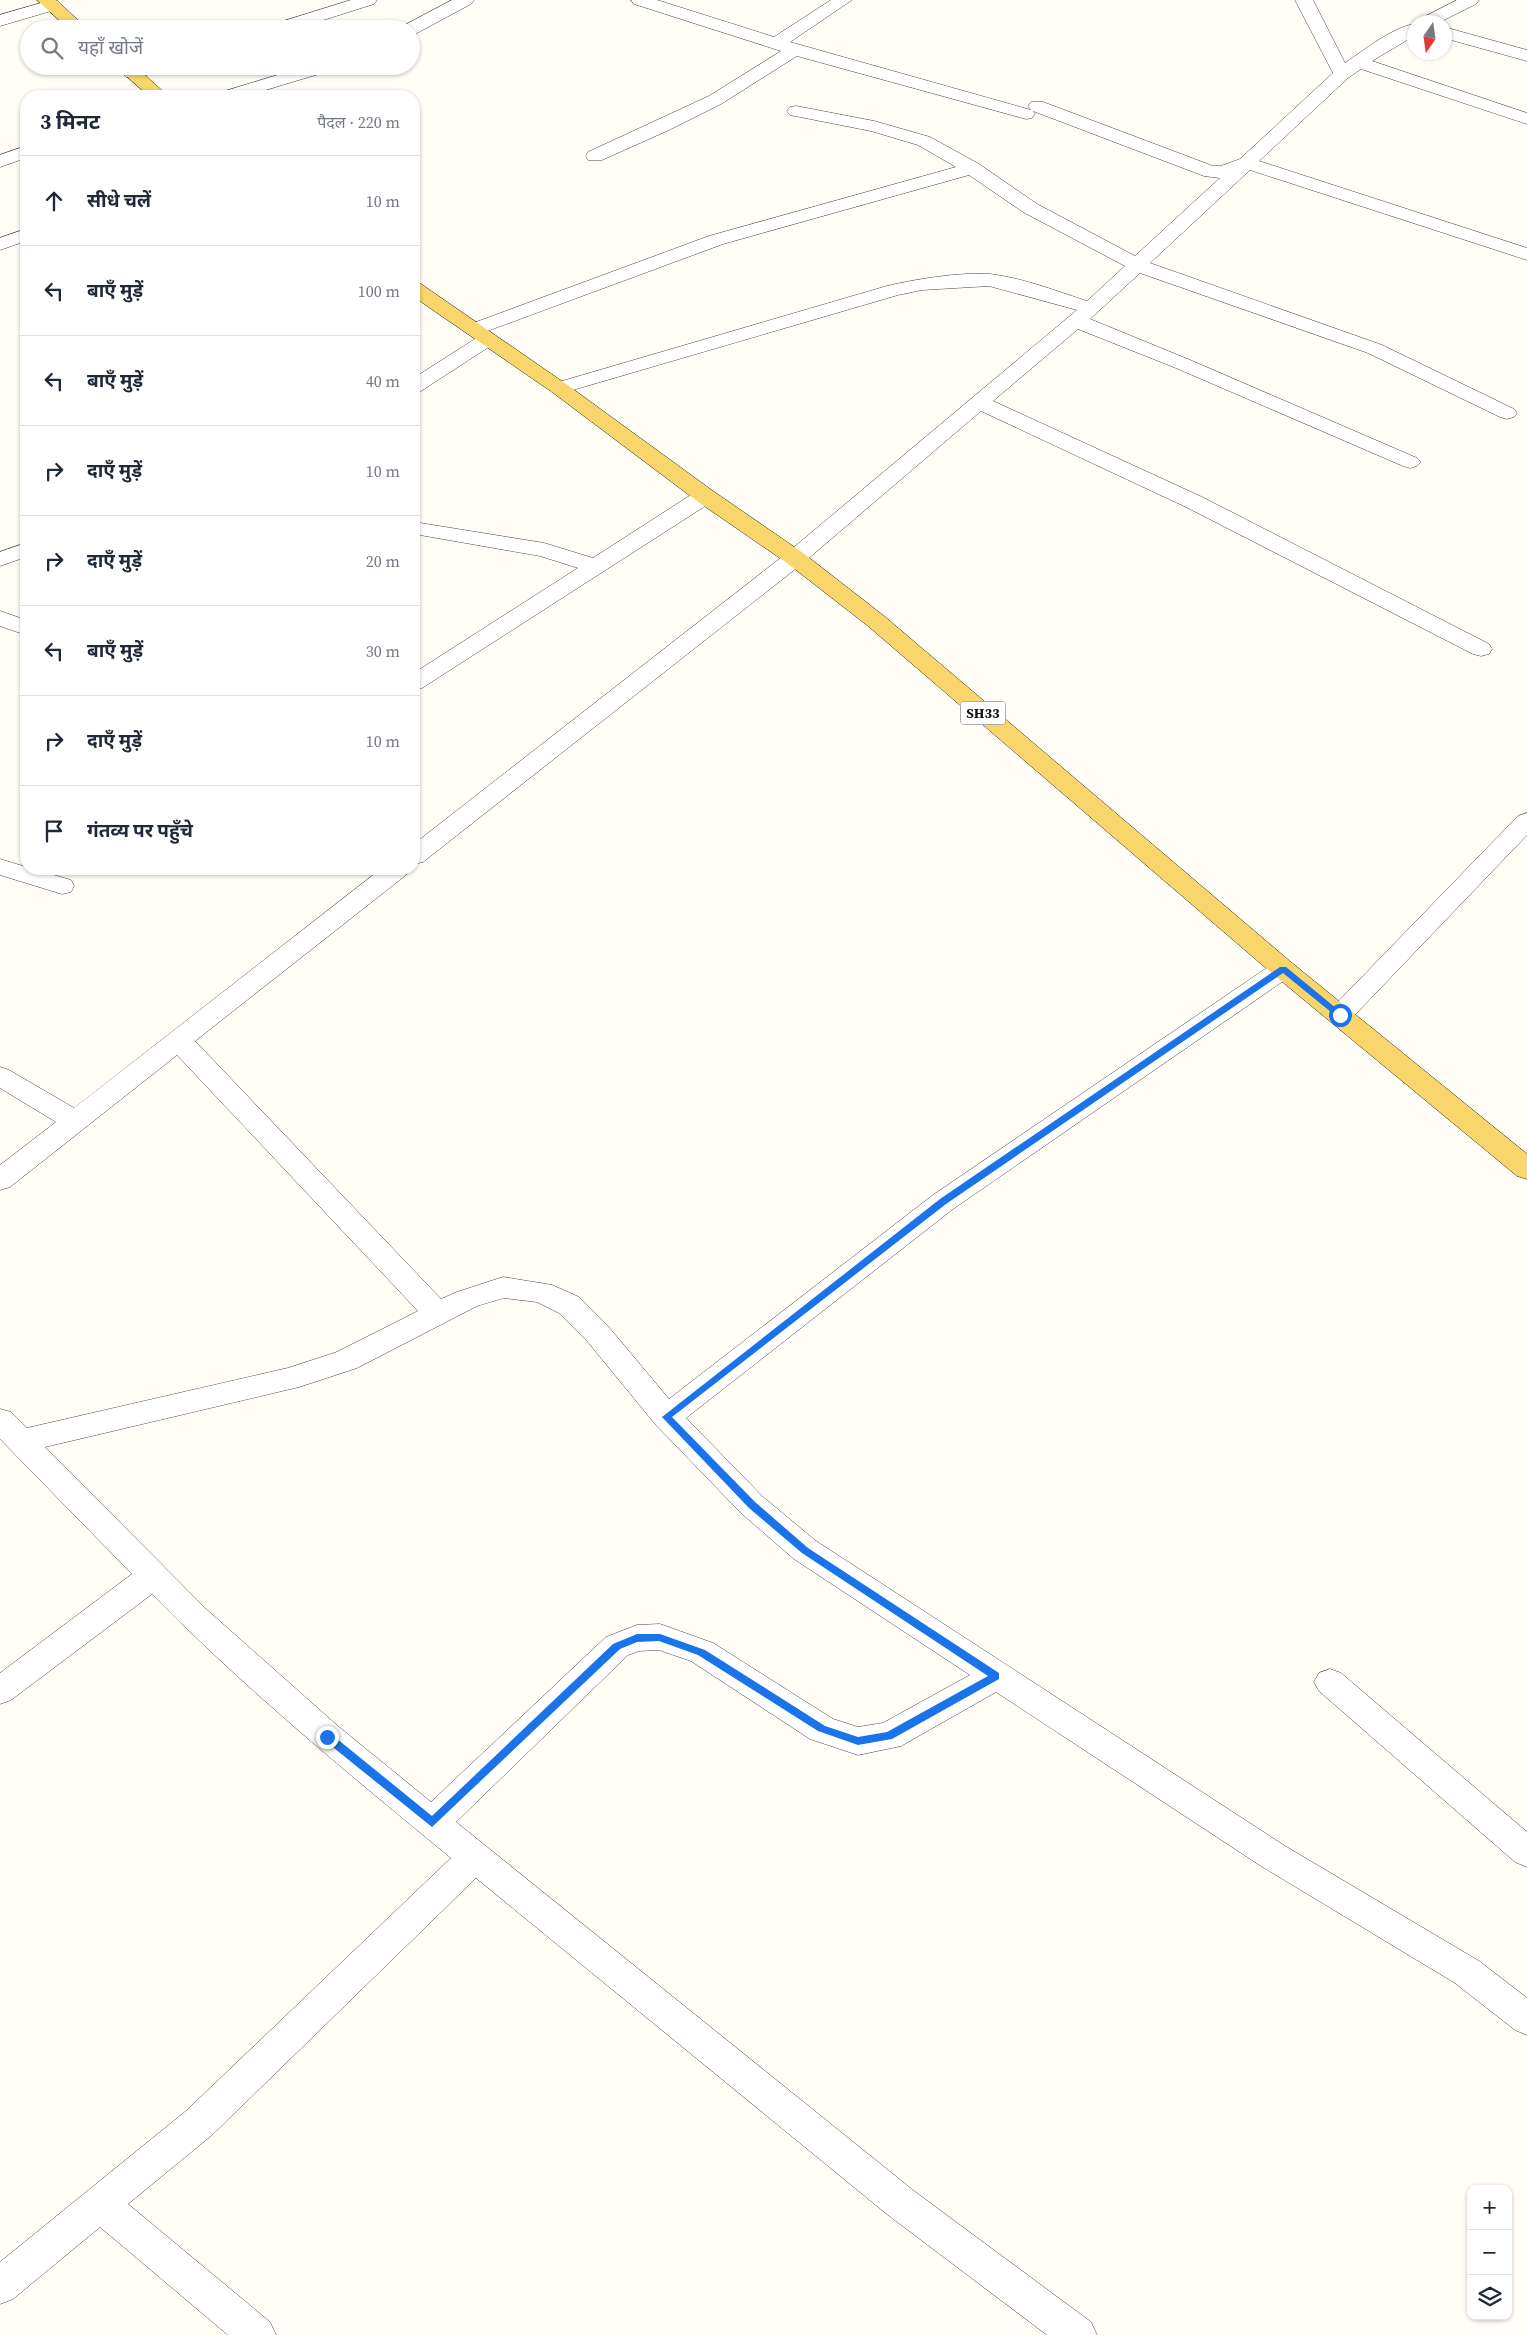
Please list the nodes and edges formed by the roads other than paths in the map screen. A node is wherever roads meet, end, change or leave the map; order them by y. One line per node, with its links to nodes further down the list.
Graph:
1 (368, 0): 10 (street)
2 (465, 0): 12 (street)
3 (640, 0): 15 (street)
4 (843, 0): 15 (street)
5 (1304, 0): 18 (street)
6 (1470, 0): 8 (street)
7 (49, 3): 9 (main road); 11 (street)
8 (1441, 15)
9 (69, 20)
10 (305, 20)
11 (0, 21)
12 (420, 24)
13 (1407, 34): 18 (street)
14 (1452, 34): 17 (street)
15 (776, 44): 16 (street)
16 (794, 50): 26 (street); 28 (street)
17 (1527, 56)
18 (1351, 68): 24 (street); 28 (street)
19 (134, 75): 21 (main road)
20 (297, 75): 22 (street)
21 (152, 90)
22 (248, 90)
23 (796, 112): 29 (street)
24 (1527, 119)
25 (20, 154): 27 (street)
26 (595, 156)
27 (0, 161)
28 (1246, 163): 32 (street); 33 (street)
29 (972, 168): 33 (street); 36 (street)
30 (20, 236): 31 (street)
31 (0, 244)
32 (1527, 254)
33 (1137, 265): 35 (street); 40 (street)
34 (420, 292): 36 (main road, SH33)
35 (1083, 315): 38 (street); 39 (street); 41 (street)
36 (482, 334): 37 (street); 38 (main road, SH33)
37 (420, 382)
38 (559, 388): 42 (main road, SH33)
39 (978, 402): 45 (street); 50 (street)
40 (1507, 413)
41 (1410, 462)
42 (705, 496): 45 (main road, SH33); 47 (street)
43 (420, 529): 47 (street)
44 (20, 552): 46 (street)
45 (795, 558): 53 (street); 59 (main road, SH33)
46 (0, 559)
47 (595, 566): 51 (street)
48 (0, 618): 49 (street)
49 (20, 626)
50 (1481, 649)
51 (420, 679)
52 (1527, 821): 60 (street)
53 (420, 851)
54 (0, 867): 55 (street)
55 (20, 873)
56 (26, 875): 58 (street)
57 (389, 875): 61 (street)
58 (62, 886)
59 (1283, 969): 60 (main road, SH33); 67 (street)
60 (1340, 1015): 64 (main road, SH33)
61 (178, 1040): 63 (street); 66 (street)
62 (0, 1076): 63 (street)
63 (75, 1121): 65 (street)
64 (1527, 1170)
65 (0, 1180)
66 (438, 1314): 67 (street); 68 (street)
67 (667, 1417): 70 (street)
68 (10, 1431): 69 (street)
69 (153, 1576): 72 (street); 73 (street)
70 (996, 1676): 73 (street); 76 (street)
71 (1330, 1682): 74 (street)
72 (0, 1691)
73 (432, 1822): 75 (street)
74 (1527, 1852)
75 (475, 1857): 77 (street); 80 (street)
76 (1527, 2019)
77 (100, 2204): 78 (street); 79 (street)
78 (0, 2286)
79 (257, 2335)
80 (1078, 2335)

